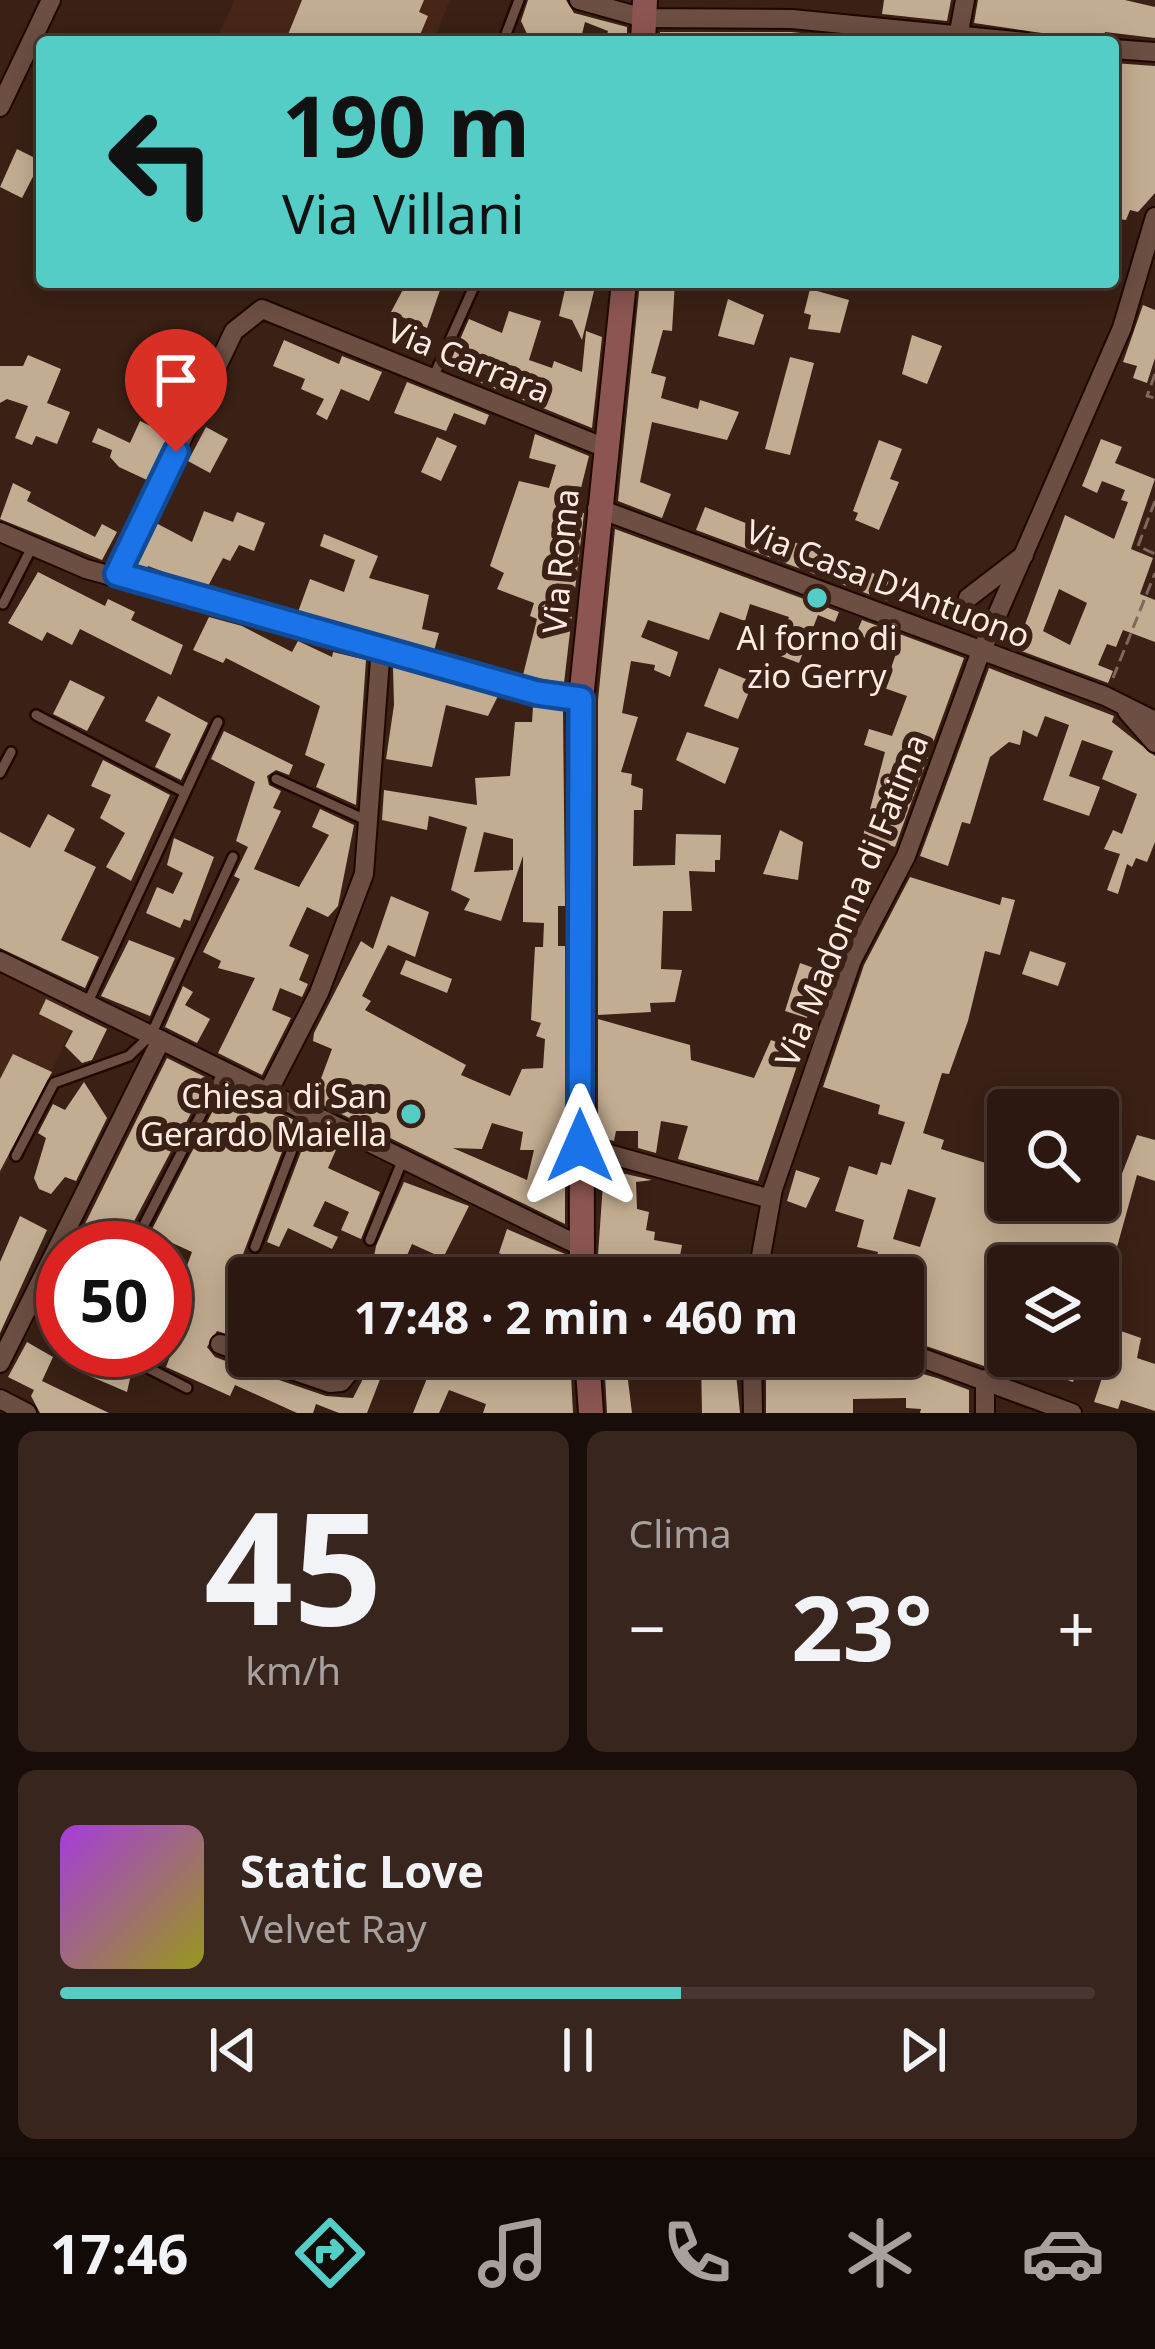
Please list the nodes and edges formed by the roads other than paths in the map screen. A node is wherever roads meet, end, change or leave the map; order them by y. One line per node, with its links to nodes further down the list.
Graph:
1 (51, 0): 11 (street)
2 (519, 0): 6 (lane)
3 (579, 0): 5 (street)
4 (965, 0): 8 (street)
5 (644, 20): 7 (street)
6 (505, 36)
7 (949, 36)
8 (958, 36)
9 (1119, 49): 10 (street)
10 (1155, 52)
11 (0, 107)
12 (1155, 217): 20 (street, Via Madonna di Fatima)
13 (473, 288): 15 (lane)
14 (623, 288): 16 (main road, Via Roma)
15 (432, 380): 16 (street, Via Carrara); 21 (street, Via Carrara)
16 (603, 447): 17 (main road, Via Roma)
17 (597, 508): 25 (street, Via Casa D'Antuono); 26 (main road, Via Roma)
18 (0, 532): 19 (street)
19 (32, 547): 21 (street); 23 (lane)
20 (1028, 552): 22 (street, Via Madonna di Fatima); 25 (street, Via Madonna di Fatima)
21 (117, 574): 24 (street)
22 (968, 598)
23 (3, 604)
24 (381, 646): 26 (street); 36 (street)
25 (984, 651): 27 (street, Via Casa D'Antuono); 47 (street, Via Madonna di Fatima)
26 (581, 699): 44 (main road, Via Roma)
27 (1125, 707): 29 (street, Via Casa D'Antuono); 31 (street)
28 (36, 715): 35 (lane)
29 (1155, 721)
30 (218, 722): 35 (lane)
31 (1155, 743)
32 (11, 752): 33 (lane)
33 (0, 773)
34 (276, 779): 36 (lane)
35 (184, 792): 39 (lane)
36 (368, 821): 42 (street)
37 (233, 857): 40 (lane)
38 (0, 961): 39 (street)
39 (88, 1002): 40 (street)
40 (156, 1037): 41 (street); 45 (lane); 54 (street)
41 (223, 1072): 42 (street); 48 (lane)
42 (267, 1094): 43 (street)
43 (306, 1113): 46 (street); 50 (lane)
44 (580, 1146): 47 (street); 52 (main road, Via Roma)
45 (16, 1156)
46 (403, 1159): 49 (lane); 51 (street)
47 (771, 1199): 53 (street, Via Madonna di Fatima)
48 (146, 1221)
49 (370, 1240)
50 (255, 1247)
51 (571, 1257)
52 (581, 1257)
53 (761, 1257)
54 (29, 1307): 55 (lane); 59 (street)
55 (36, 1310)
56 (220, 1344): 57 (street)
57 (228, 1347)
58 (924, 1359): 65 (street)
59 (0, 1363)
60 (166, 1377): 66 (lane)
61 (312, 1377): 62 (street)
62 (345, 1377)
63 (588, 1377): 69 (main road)
64 (752, 1377): 70 (street)
65 (985, 1379): 71 (street); 72 (street)
66 (187, 1388)
67 (0, 1399): 68 (street)
68 (27, 1413)
69 (591, 1413)
70 (753, 1413)
71 (985, 1413)
72 (1072, 1413)

